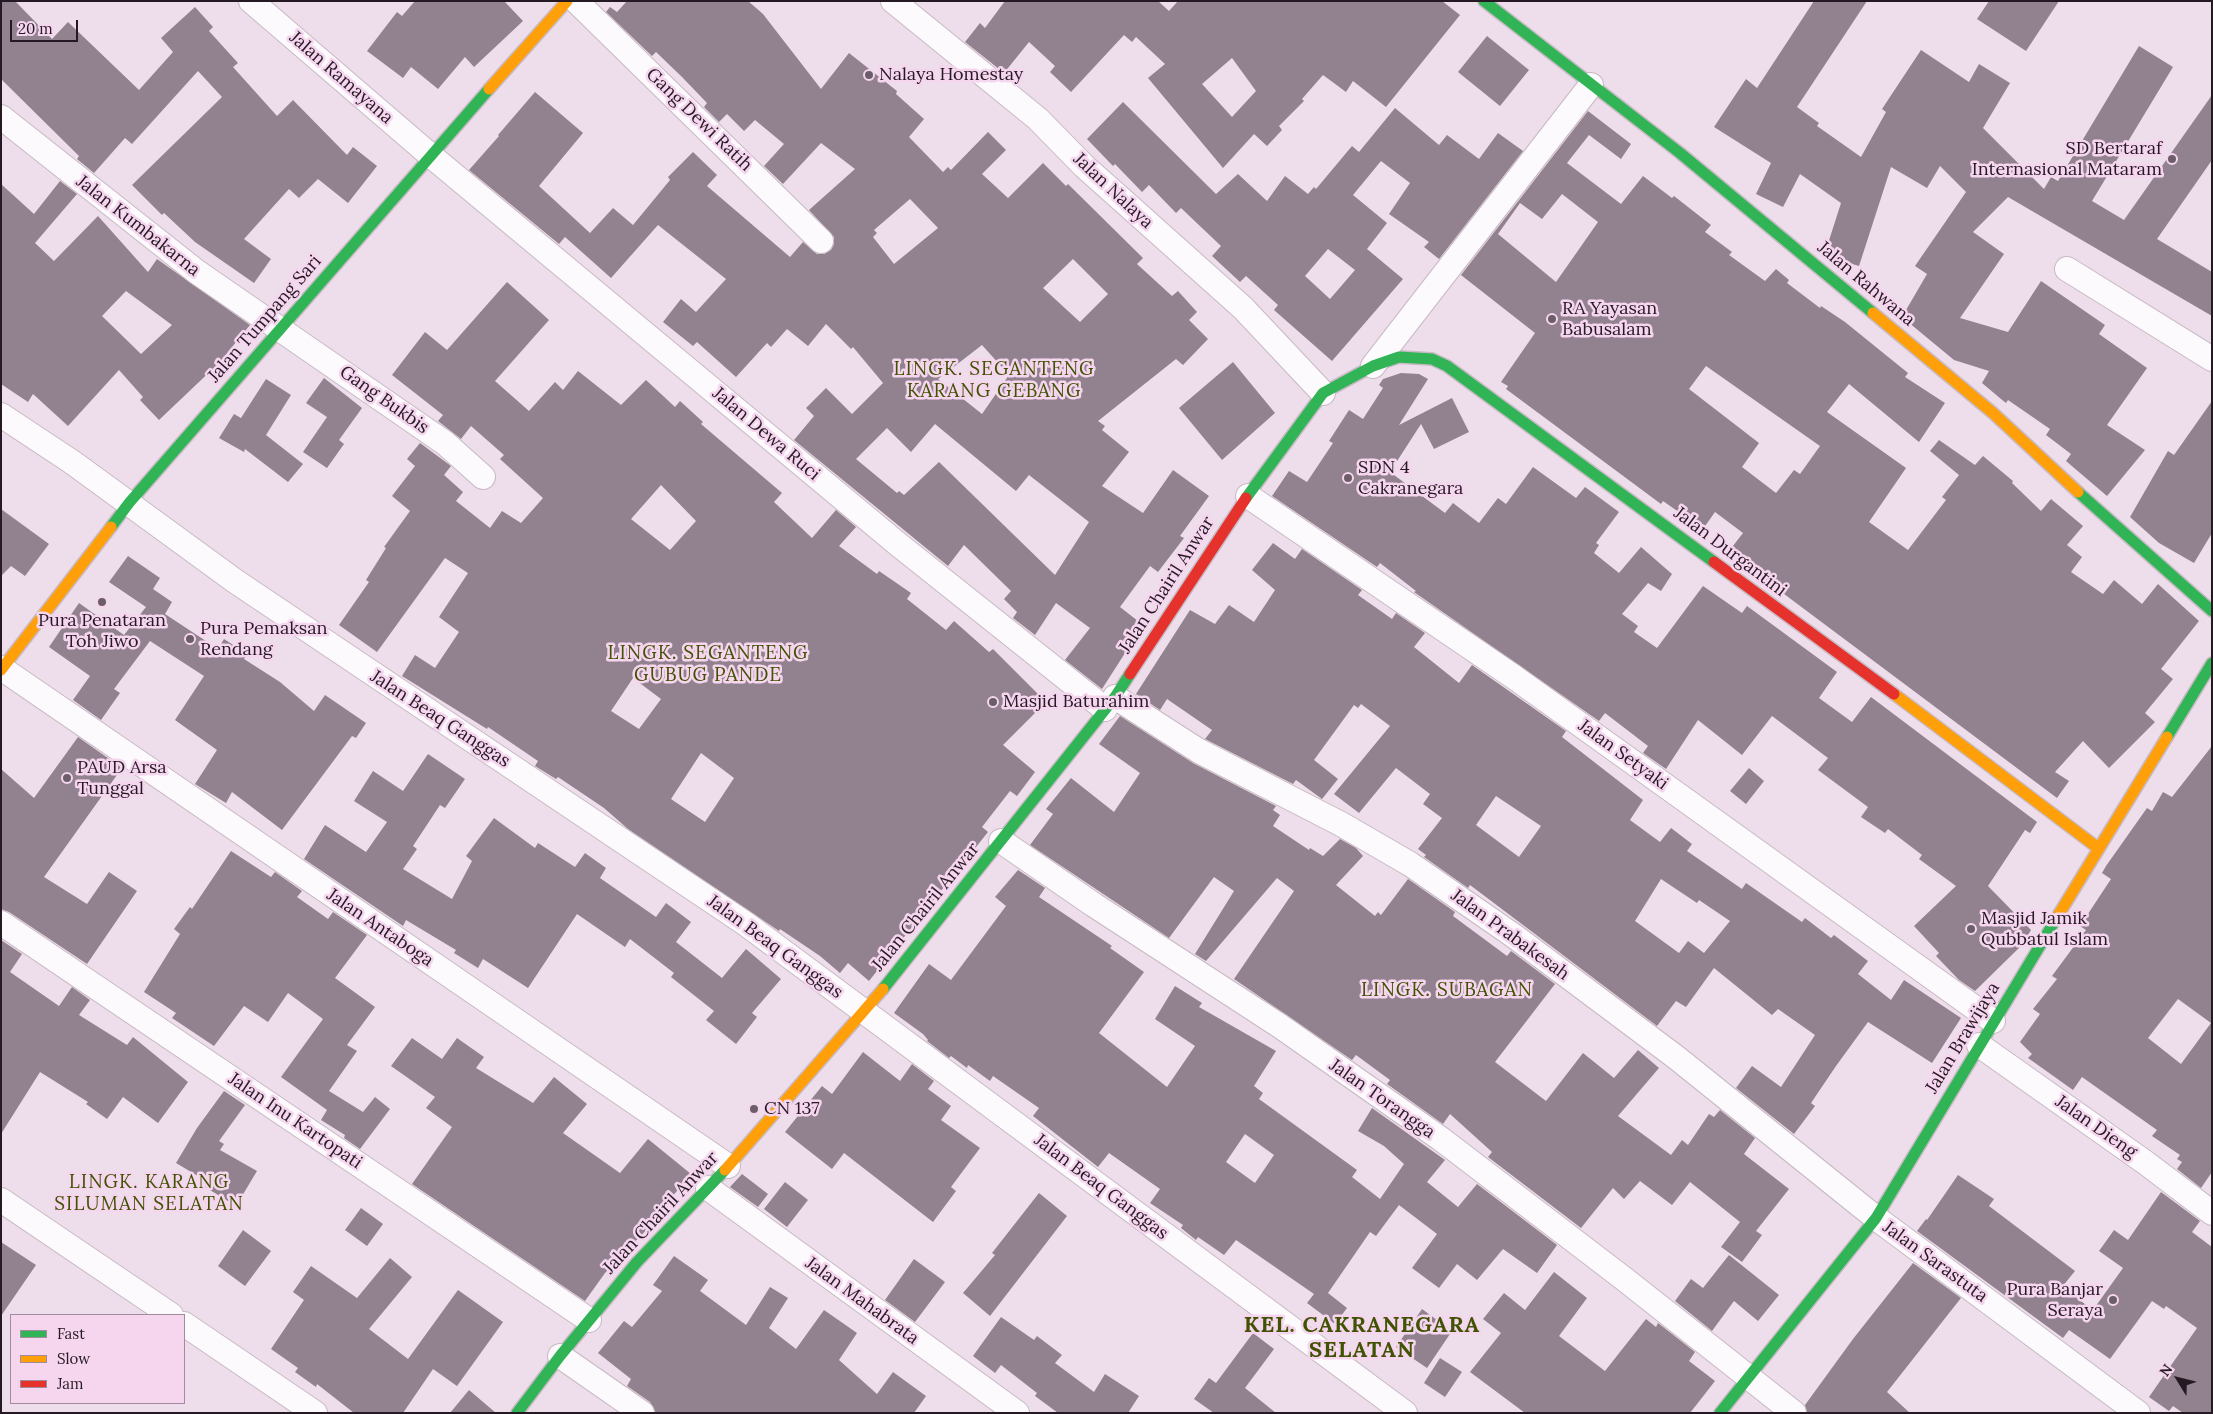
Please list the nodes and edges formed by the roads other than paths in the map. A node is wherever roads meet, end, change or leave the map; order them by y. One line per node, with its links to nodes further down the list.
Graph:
1 (251, 1): 8 (street, Jalan Ramayana)
2 (567, 1): 8 (street, Jalan Tumpang Sari)
3 (576, 1): 9 (street, Gang Dewi Ratih)
4 (892, 1): 14 (street, Jalan Nalaya)
5 (1484, 1): 6 (street, Jalan Rahwana)
6 (1591, 85): 13 (street); 19 (street, Jalan Rahwana)
7 (1, 117): 11 (street, Jalan Kumbakarna)
8 (430, 156): 11 (street, Jalan Tumpang Sari); 22 (street, Jalan Dewa Ruci)
9 (820, 240)
10 (2067, 269): 12 (street)
11 (280, 328): 16 (street, Gang Bukbis); 18 (street, Jalan Tumpang Sari)
12 (2212, 359)
13 (1373, 366): 14 (street, Jalan Durgantini); 24 (street, Jalan Durgantini)
14 (1323, 393): 17 (street, Jalan Chairil Anwar)
15 (1, 414): 18 (street, Jalan Beaq Ganggas)
16 (483, 477)
17 (1248, 496): 22 (street, Jalan Chairil Anwar); 27 (street, Jalan Setyaki)
18 (129, 504): 21 (street, Jalan Tumpang Sari); 26 (street, Jalan Beaq Ganggas)
19 (2212, 611)
20 (2212, 663): 24 (street, Jalan Brawijaya)
21 (2, 669): 29 (street, Jalan Antaboga)
22 (1110, 703): 23 (street, Jalan Chairil Anwar); 33 (street, Jalan Prabakesah)
23 (1001, 841): 26 (street, Jalan Chairil Anwar); 38 (street, Jalan Torangga)
24 (2098, 848): 27 (street, Jalan Brawijaya)
25 (1, 923): 35 (street, Jalan Inu Kartopati)
26 (864, 1012): 29 (street, Jalan Chairil Anwar); 43 (street, Jalan Beaq Ganggas)
27 (1993, 1021): 28 (street, Jalan Brawijaya)
28 (1979, 1045): 32 (street, Jalan Dieng); 33 (street, Jalan Brawijaya)
29 (728, 1166): 30 (street, Jalan Chairil Anwar)
30 (708, 1188): 35 (street, Jalan Chairil Anwar); 42 (street, Jalan Mahabrata)
31 (1, 1200): 34 (street)
32 (2212, 1213)
33 (1876, 1218): 38 (street, Jalan Brawijaya); 46 (street, Jalan Sarastuta)
34 (170, 1314)
35 (589, 1320): 37 (street, Jalan Chairil Anwar)
36 (185, 1325): 39 (street)
37 (560, 1356): 40 (street, Jalan Chairil Anwar); 41 (street)
38 (1749, 1376): 44 (street, Jalan Brawijaya); 45 (street, Jalan Torangga)
39 (315, 1413)
40 (517, 1413)
41 (642, 1413)
42 (1017, 1413)
43 (1405, 1413)
44 (1720, 1413)
45 (1794, 1413)
46 (2138, 1413)

